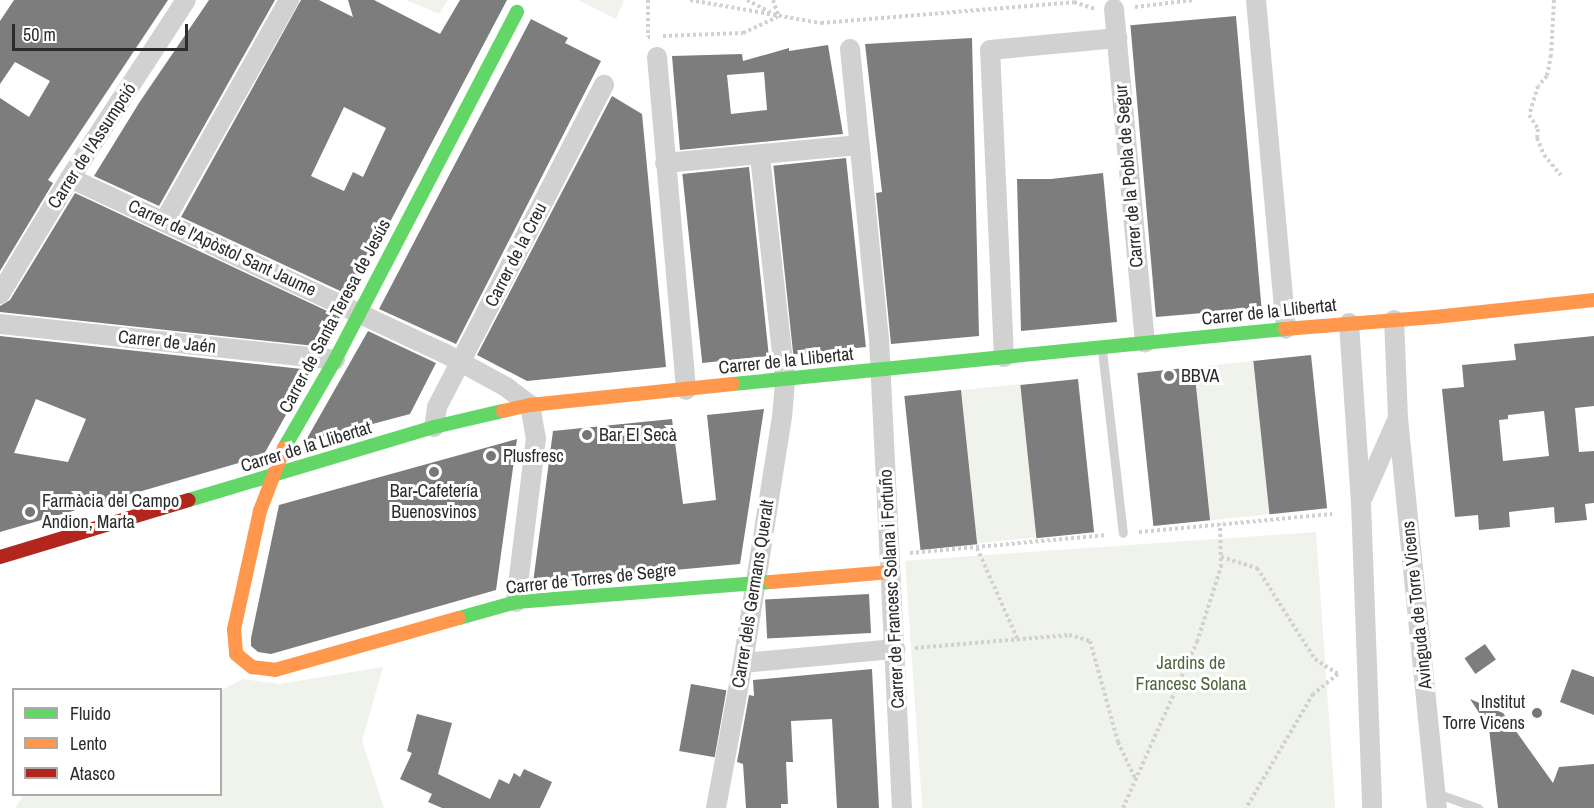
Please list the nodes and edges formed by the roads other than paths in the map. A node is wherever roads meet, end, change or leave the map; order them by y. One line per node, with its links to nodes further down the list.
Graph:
1 (186, 0): 13 (street, Carrer de l'Assumpció)
2 (289, 0): 14 (street)
3 (1256, 0): 21 (street)
4 (1114, 9): 6 (street, Carrer de la Pobla de Segur)
5 (517, 12): 17 (street, Carrer de Santa Teresa de Jesús)
6 (1117, 38): 22 (street, Carrer de la Pobla de Segur); 24 (street)
7 (850, 49): 10 (street, Carrer de Francesc Solana i Fortuño)
8 (657, 57): 12 (street)
9 (604, 84): 26 (street, Carrer de la Creu)
10 (859, 145): 11 (street); 27 (street, Carrer de Francesc Solana i Fortuño)
11 (760, 154): 12 (street); 28 (street, Carrer dels Germans Queralt)
12 (665, 163): 29 (street)
13 (70, 178): 14 (street, Carrer de l'Apòstol Sant Jaume); 15 (street, Carrer de l'Assumpció)
14 (165, 220): 17 (street, Carrer de l'Apòstol Sant Jaume)
15 (0, 294)
16 (1594, 300): 18 (street, Carrer de la Llibertat)
17 (359, 312): 25 (street, Carrer de Santa Teresa de Jesús); 26 (street, Carrer de l'Apòstol Sant Jaume)
18 (1394, 320): 19 (street, Carrer de la Llibertat); 31 (street, Avinguda de Torre Vicens)
19 (1349, 323): 21 (street, Carrer de la Llibertat); 34 (street, Avinguda de Torre Vicens)
20 (0, 324): 25 (street, Carrer de Jaén)
21 (1286, 329): 22 (street, Carrer de la Llibertat)
22 (1145, 343): 23 (street, Carrer de la Llibertat)
23 (1102, 347): 24 (street, Carrer de la Llibertat); 35 (lane)
24 (1005, 357): 27 (street, Carrer de la Llibertat)
25 (334, 360): 33 (street, Carrer de Santa Teresa de Jesús)
26 (460, 362): 30 (street, Carrer de l'Apòstol Sant Jaume); 32 (street, Carrer de la Creu)
27 (881, 369): 28 (street, Carrer de la Llibertat); 37 (street, Carrer de Francesc Solana i Fortuño)
28 (785, 379): 29 (street, Carrer de la Llibertat); 38 (street, Carrer dels Germans Queralt)
29 (686, 390): 30 (street, Carrer de la Llibertat)
30 (531, 405): 32 (street, Carrer de la Llibertat); 39 (street)
31 (1398, 417): 34 (street, Avinguda de Torre Vicens); 43 (street, Avinguda de Torre Vicens)
32 (434, 427): 33 (street, Carrer de la Llibertat)
33 (273, 476): 36 (street, Carrer de la Llibertat); 41 (street, Carrer de Santa Teresa de Jesús)
34 (1361, 502): 46 (street, Avinguda de Torre Vicens)
35 (1123, 533)
36 (0, 557)
37 (891, 572): 38 (street, Carrer de Torres de Segre); 40 (street, Carrer de Francesc Solana i Fortuño)
38 (754, 581): 39 (street, Carrer de Torres de Segre); 42 (street, Carrer dels Germans Queralt)
39 (516, 602): 41 (street, Carrer de Torres de Segre)
40 (895, 649): 42 (street); 45 (street, Carrer de Francesc Solana i Fortuño)
41 (236, 654)
42 (743, 663): 44 (street, Carrer dels Germans Queralt)
43 (1437, 801): 47 (lane, Avinguda de Torre Vicens)
44 (716, 808)
45 (903, 808)
46 (1371, 808)
47 (1478, 808)

